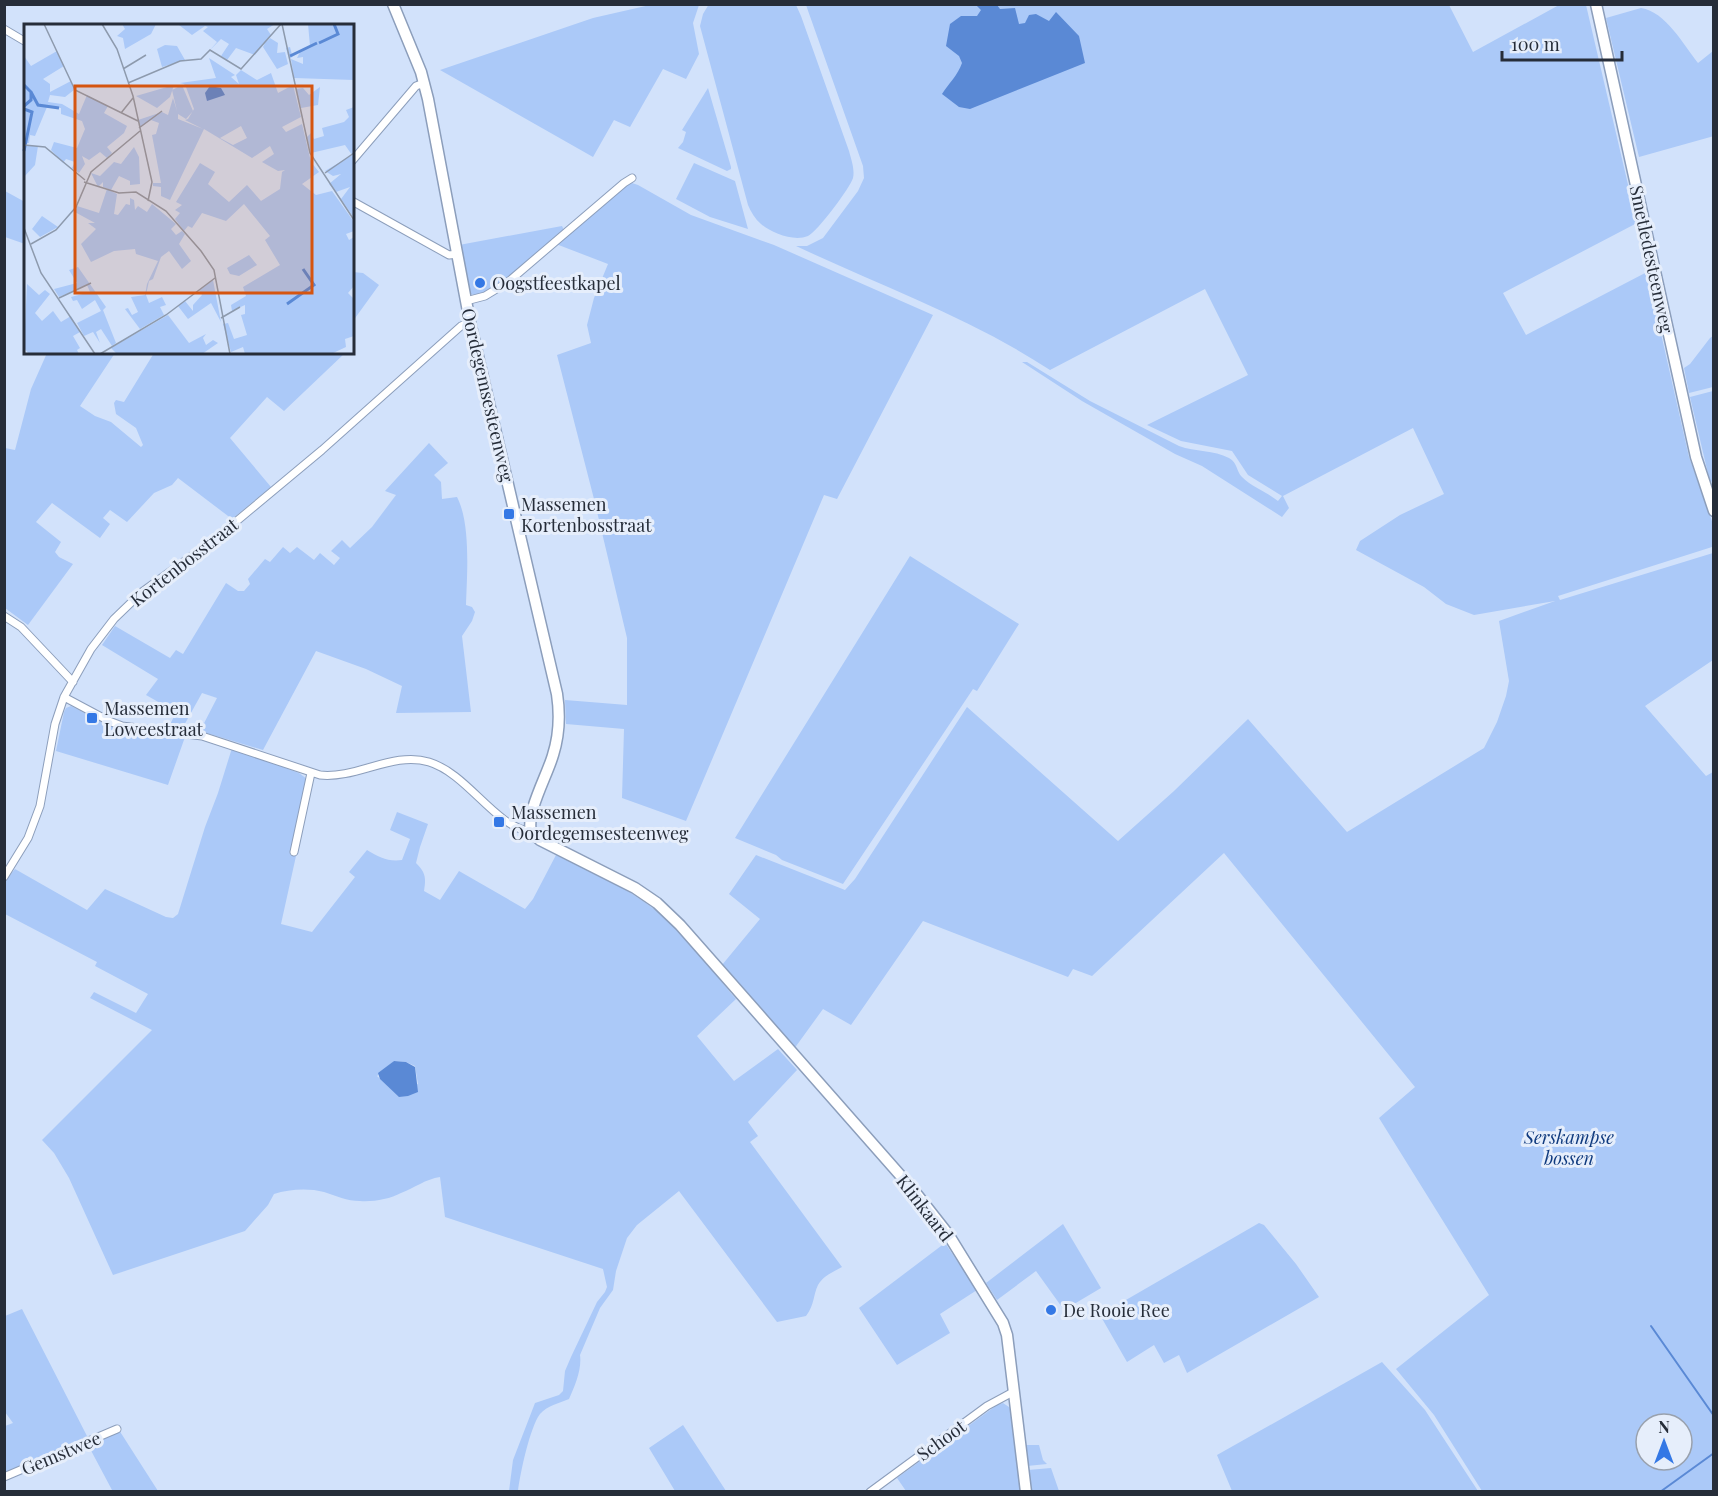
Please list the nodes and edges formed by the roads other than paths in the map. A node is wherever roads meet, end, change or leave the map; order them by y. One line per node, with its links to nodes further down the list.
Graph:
1 (393, 4): 5 (street, Oordegemsesteenweg)
2 (1596, 4): 12 (street, Smetledesteenweg)
3 (4, 29): 4 (street)
4 (24, 41)
5 (424, 83): 6 (street); 9 (street, Oordegemsesteenweg)
6 (354, 159)
7 (632, 178): 10 (street)
8 (354, 202): 9 (street)
9 (458, 254): 10 (street, Oordegemsesteenweg)
10 (466, 301): 11 (street, Oordegemsesteenweg)
11 (470, 322): 14 (street, Kortenbosstraat); 17 (street, Oordegemsesteenweg)
12 (1713, 511)
13 (4, 616): 14 (street)
14 (72, 682): 15 (street, Kortenbosstraat)
15 (64, 697): 16 (street); 19 (street, Kortenbosstraat)
16 (311, 773): 17 (street); 18 (street)
17 (531, 832): 20 (street, Klinkaard)
18 (294, 852)
19 (4, 877)
20 (1013, 1392): 23 (street, Schoot); 24 (street, Klinkaard)
21 (117, 1429): 22 (street, Gemstwee)
22 (4, 1478)
23 (870, 1491)
24 (1026, 1491)

